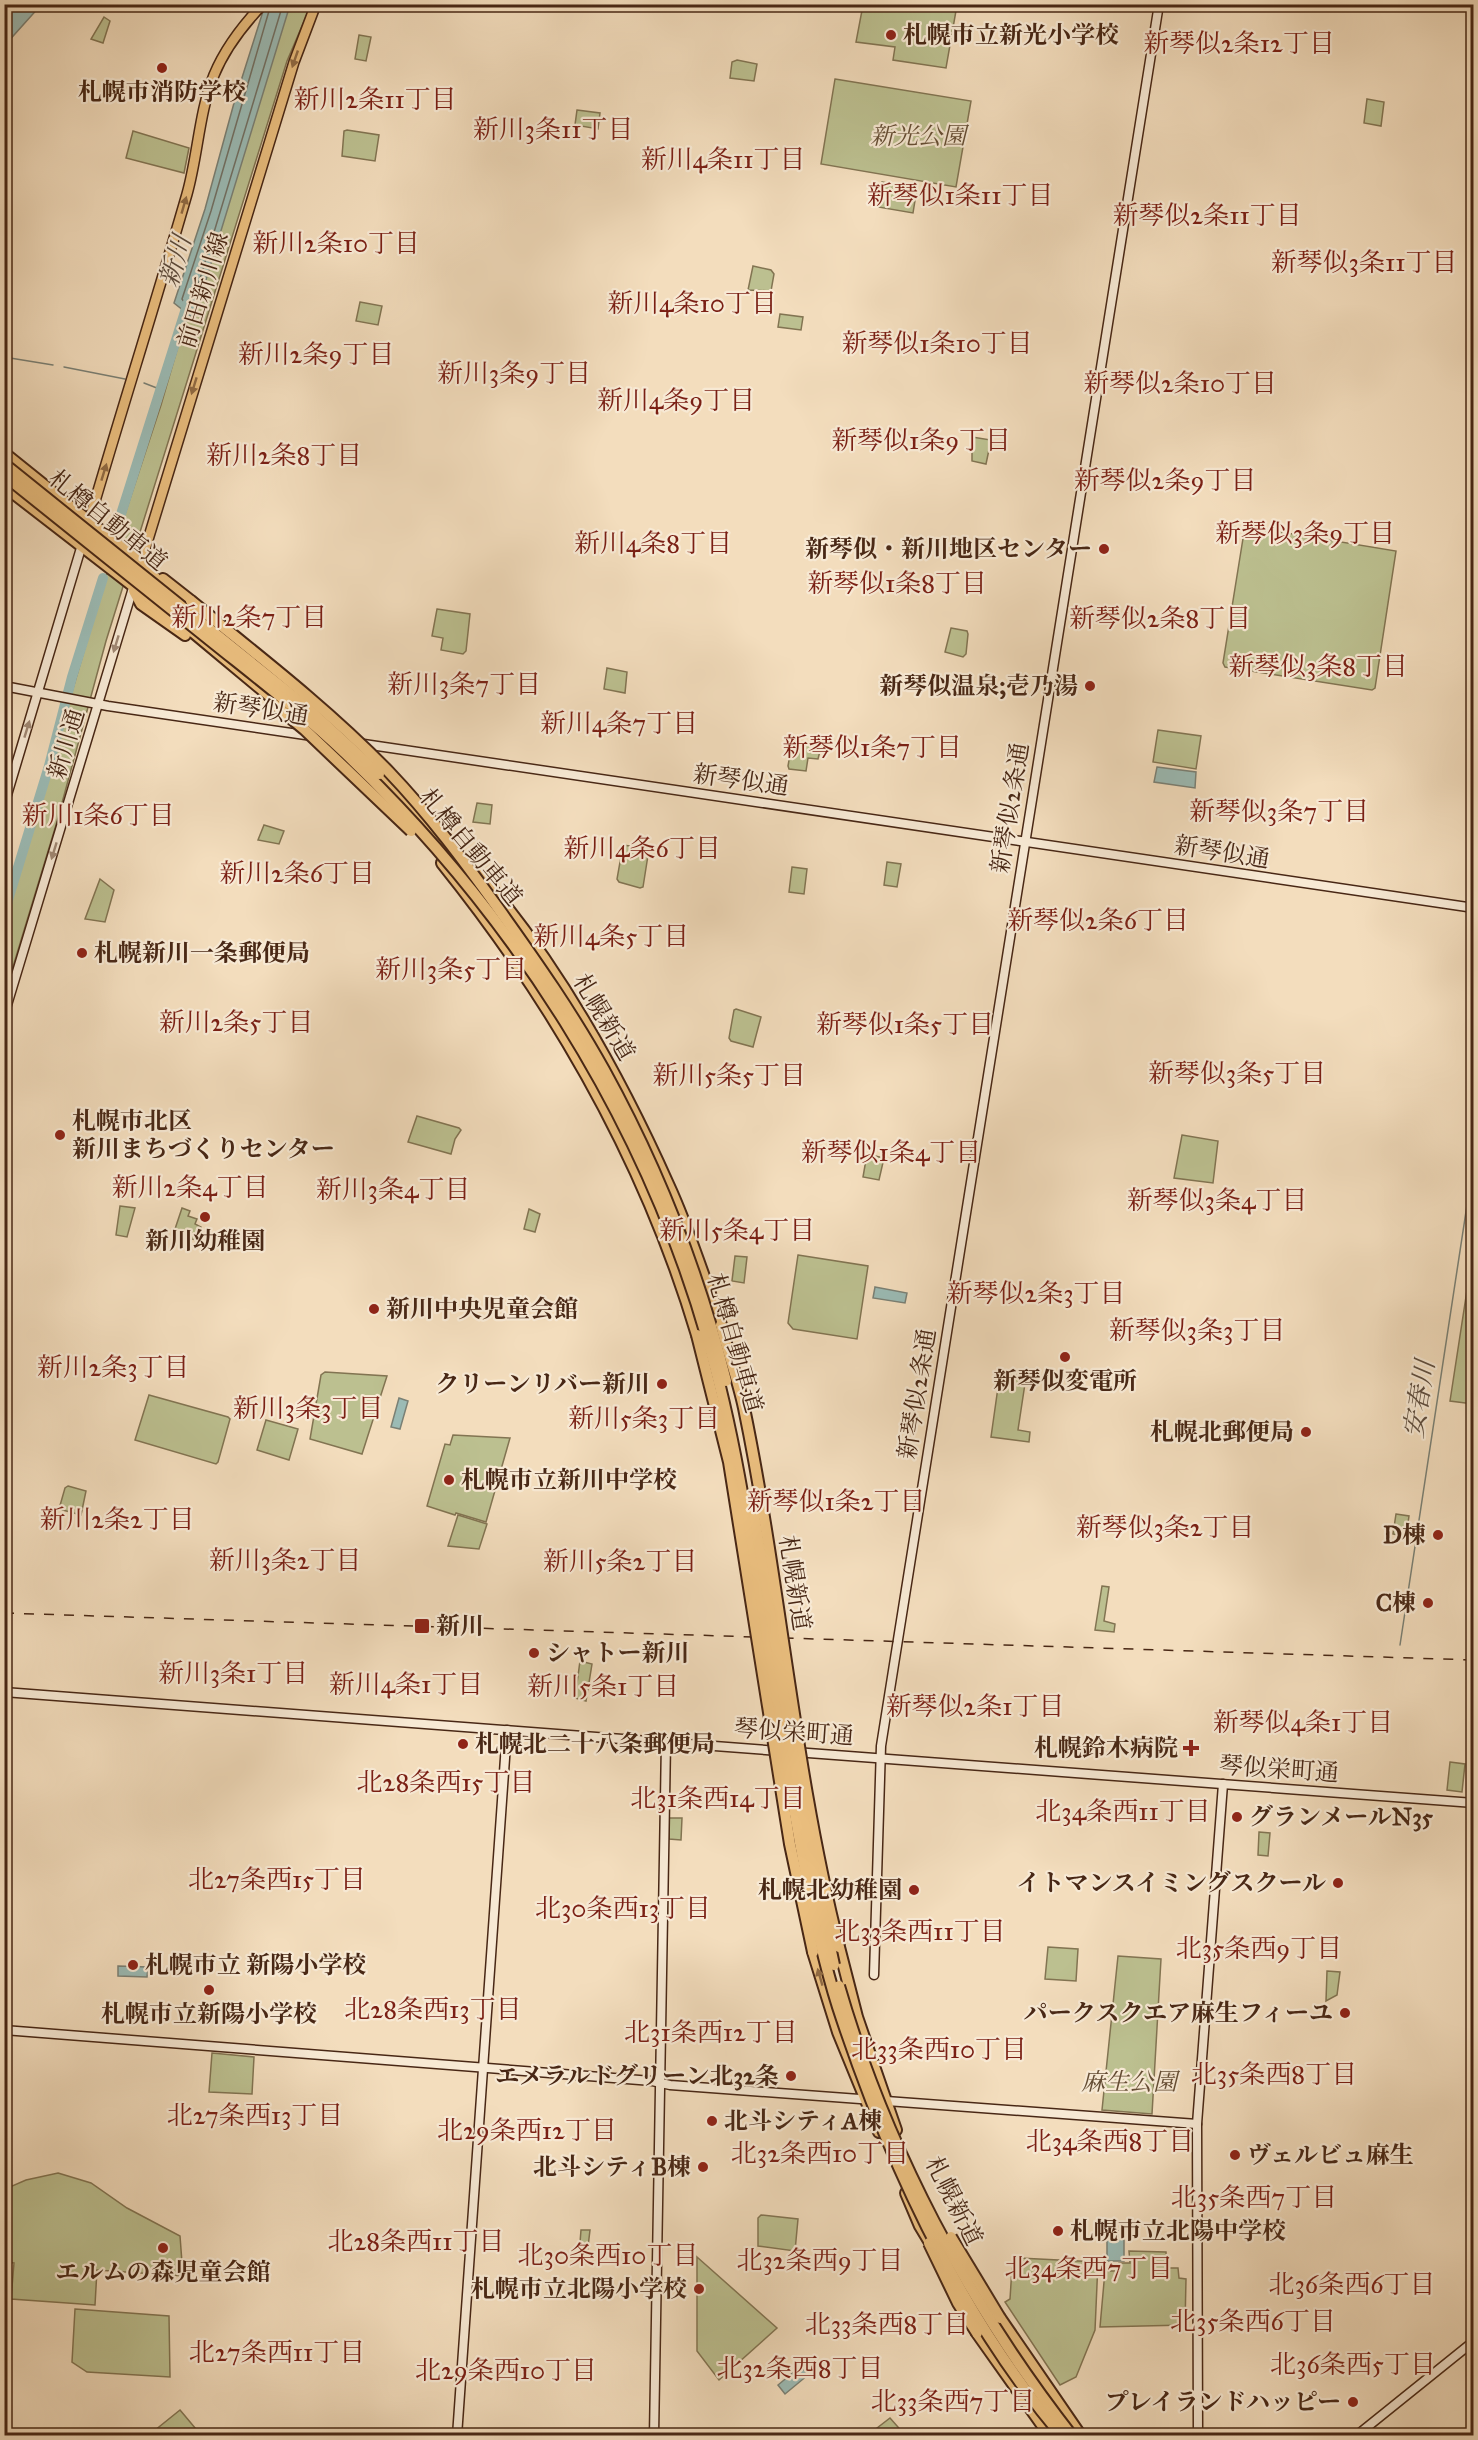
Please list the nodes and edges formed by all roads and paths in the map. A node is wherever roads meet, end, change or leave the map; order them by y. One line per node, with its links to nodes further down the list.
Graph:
1 (263, 4): 8 (main road, 前田新川線, one-way to 1)
2 (316, 4): 10 (main road, 前田新川線, one-way to 10)
3 (1159, 4): 20 (street, 新琴似2条通)
4 (4, 453): 8 (highway, 札幌新道)
5 (4, 464): 23 (highway, 札樽自動車道, bridge)
6 (4, 475): 21 (highway, 札樽自動車道, bridge)
7 (4, 486): 9 (highway, 札幌新道)
8 (89, 520): 9 (main road, 前田新川線); 10 (highway, 札幌新道)
9 (81, 548): 11 (highway, 札幌新道); 15 (street, 新川通)
10 (141, 563): 11 (main road, 前田新川線); 18 (highway, 札幌新道); 23 (highway, bridge)
11 (133, 588): 12 (highway, 札幌新道); 13 (highway); 16 (street, 新川通, one-way to 16)
12 (194, 633): 13 (highway); 17 (highway, 札幌新道)
13 (214, 656): 21 (highway, bridge)
14 (4, 686): 15 (street, 新琴似通)
15 (43, 694): 16 (street, 新琴似通); 19 (street, 新川通, one-way to 15)
16 (94, 703): 17 (street, 新琴似通); 24 (street, 新川通, one-way to 24)
17 (320, 737): 18 (street, 新琴似通); 35 (highway, 札幌新道, one-way to 17, bridge)
18 (349, 741): 20 (street, 新琴似通); 36 (highway, 札幌新道, bridge)
19 (4, 805)
20 (1024, 842): 22 (street, 新琴似通); 28 (street, 新琴似2条通)
21 (477, 897): 39 (highway, 札樽自動車道, bridge)
22 (1473, 908)
23 (503, 916): 38 (highway, 札樽自動車道, bridge)
24 (4, 1015)
25 (4, 1692): 26 (street, 琴似栄町通)
26 (507, 1730): 27 (street, 琴似栄町通); 33 (street)
27 (666, 1742): 28 (street, 琴似栄町通); 34 (street)
28 (880, 1758): 29 (street, 琴似栄町通); 31 (street, 新琴似2条通)
29 (1223, 1784): 30 (street, 琴似栄町通); 37 (street)
30 (1473, 1803)
31 (874, 1976)
32 (4, 2030): 33 (street)
33 (483, 2068): 34 (street); 41 (street)
34 (660, 2083): 35 (street); 42 (street)
35 (865, 2099): 36 (street); 44 (highway, 札幌新道)
36 (885, 2101): 37 (street); 45 (highway, 札幌新道)
37 (1197, 2124): 47 (street)
38 (902, 2154): 45 (highway, 札樽自動車道, bridge); 46 (highway, bridge)
39 (909, 2189): 43 (highway, bridge); 44 (highway, 札樽自動車道, bridge)
40 (1473, 2341): 48 (street)
41 (457, 2436)
42 (654, 2436)
43 (1050, 2436)
44 (1061, 2436)
45 (1074, 2436)
46 (1081, 2436)
47 (1198, 2436)
48 (1356, 2436)

